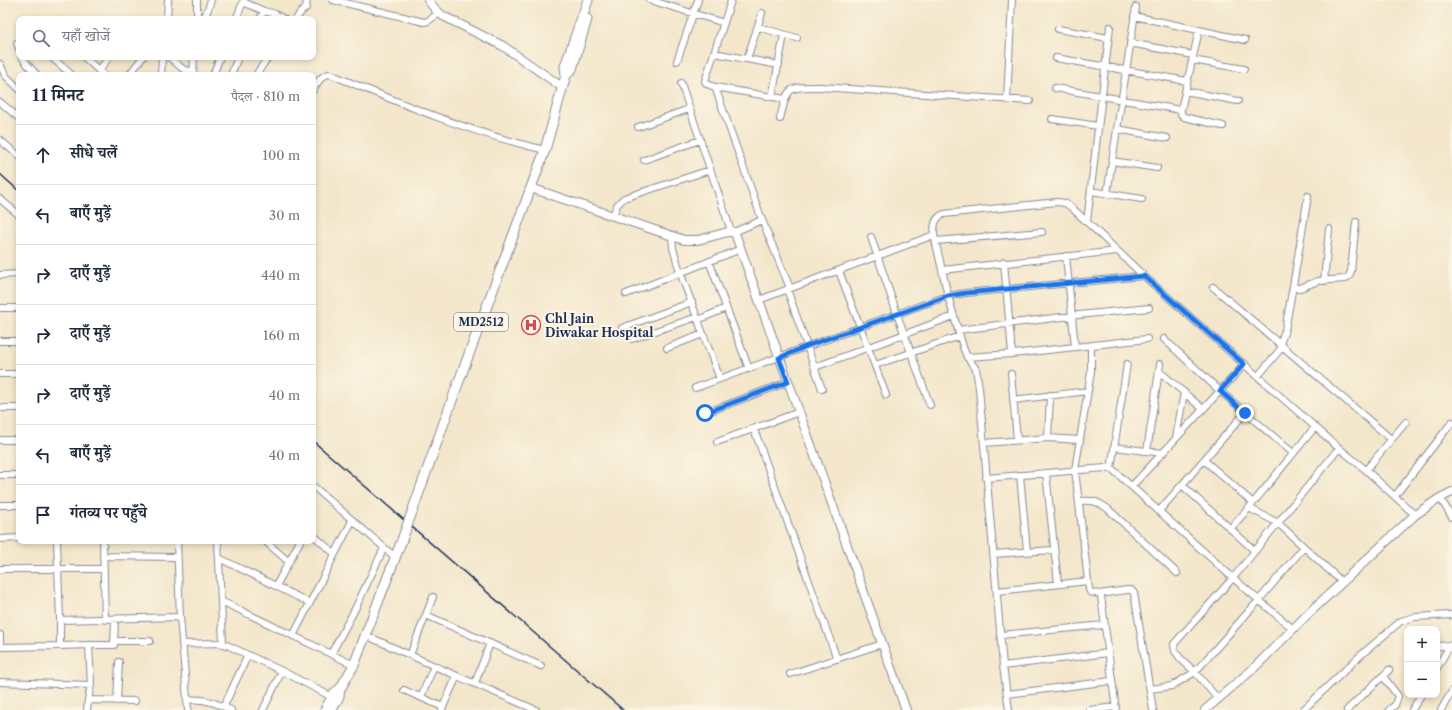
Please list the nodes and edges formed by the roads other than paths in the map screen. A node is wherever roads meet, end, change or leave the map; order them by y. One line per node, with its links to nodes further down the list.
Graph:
1 (168, 0): 19 (street)
2 (197, 0): 20 (street)
3 (211, 0): 21 (street)
4 (333, 0): 16 (street)
5 (428, 0): 16 (street)
6 (588, 0): 69 (main road, MD2512)
7 (594, 0): 69 (main road, MD2512)
8 (650, 0): 18 (street)
9 (698, 0): 18 (street)
10 (1012, 0): 82 (street)
11 (244, 1): 15 (street); 22 (street)
12 (731, 1): 27 (street)
13 (307, 3): 25 (street)
14 (1136, 7): 26 (street)
15 (264, 11): 23 (street); 24 (street)
16 (439, 13): 74 (street)
17 (762, 13): 28 (street)
18 (693, 14): 27 (street); 52 (street)
19 (167, 16)
20 (197, 16)
21 (205, 16)
22 (237, 16)
23 (262, 16)
24 (279, 16)
25 (298, 16)
26 (1134, 16): 31 (street); 36 (street)
27 (724, 23): 37 (street)
28 (758, 27): 32 (street); 40 (street)
29 (1110, 27): 34 (street)
30 (1058, 29): 34 (street)
31 (1199, 30): 35 (street); 38 (street)
32 (784, 35): 33 (street); 54 (street)
33 (797, 38)
34 (1108, 38): 55 (street)
35 (1245, 40)
36 (1130, 43): 38 (street); 57 (street)
37 (714, 53): 40 (street); 75 (street)
38 (1193, 57): 56 (street); 70 (street)
39 (1056, 58): 55 (street)
40 (747, 59): 54 (street)
41 (24, 60): 58 (street)
42 (54, 60): 59 (street)
43 (87, 60): 60 (street)
44 (108, 60): 61 (street)
45 (141, 60): 62 (street)
46 (162, 60): 63 (street)
47 (172, 60): 64 (street)
48 (194, 60): 65 (street)
49 (219, 60): 66 (street)
50 (237, 60): 67 (street)
51 (266, 60): 68 (street)
52 (677, 61)
53 (0, 64): 72 (street)
54 (778, 65): 79 (street)
55 (1105, 66): 57 (street); 78 (street)
56 (1244, 69)
57 (1126, 70): 70 (street); 81 (street)
58 (34, 72)
59 (68, 72)
60 (101, 72)
61 (102, 72)
62 (131, 72)
63 (160, 72)
64 (182, 72)
65 (193, 72)
66 (214, 72)
67 (232, 72)
68 (258, 72)
69 (566, 75): 74 (main road, MD2512)
70 (1187, 81): 77 (street)
71 (681, 83): 86 (street)
72 (16, 86)
73 (316, 86): 98 (street)
74 (562, 86): 98 (main road, MD2512)
75 (715, 86): 79 (street); 112 (street)
76 (1055, 88): 78 (street)
77 (1185, 91): 84 (street); 87 (street)
78 (1102, 96): 81 (street); 91 (street)
79 (772, 97): 80 (street)
80 (785, 99): 82 (street); 89 (street)
81 (1122, 99): 87 (street); 94 (street)
82 (1007, 100): 83 (street)
83 (1030, 101)
84 (1238, 101)
85 (0, 102): 88 (street)
86 (689, 109): 93 (street); 97 (street)
87 (1181, 110): 92 (street)
88 (16, 115)
89 (780, 119)
90 (1052, 119): 91 (street)
91 (1098, 126): 105 (street)
92 (1223, 126)
93 (638, 127)
94 (1117, 129): 95 (street); 101 (street)
95 (1167, 138)
96 (0, 140): 99 (street)
97 (700, 140): 100 (street); 103 (street)
98 (546, 150): 104 (main road, MD2512)
99 (16, 153)
100 (644, 160)
101 (1112, 160): 102 (street); 106 (street)
102 (1157, 168)
103 (710, 170): 111 (street); 116 (street)
104 (531, 188): 111 (street); 261 (main road, MD2512, bridge)
105 (1091, 191): 106 (street); 113 (street)
106 (1107, 194): 109 (street)
107 (1308, 196): 136 (street)
108 (0, 199): 110 (street)
109 (1142, 199)
110 (16, 212)
111 (612, 216): 118 (street)
112 (762, 220): 116 (street); 137 (street)
113 (1087, 222): 120 (street); 122 (street)
114 (1356, 222): 133 (street)
115 (1329, 229): 133 (street)
116 (732, 231): 118 (street); 121 (street)
117 (1042, 232): 120 (street)
118 (672, 236): 129 (street)
119 (871, 237): 123 (street)
120 (935, 238): 123 (street); 128 (street)
121 (741, 249): 125 (street); 141 (street)
122 (1117, 250): 124 (street); 132 (street)
123 (878, 256): 127 (street); 147 (street)
124 (1066, 256): 126 (street); 134 (street)
125 (709, 261): 129 (street); 145 (street)
126 (1004, 262): 128 (street); 138 (street)
127 (839, 270): 137 (street); 152 (street)
128 (942, 270): 140 (street)
129 (680, 272): 139 (street); 142 (street)
130 (16, 274): 131 (street)
131 (0, 275)
132 (1144, 276): 134 (street); 174 (street)
133 (1324, 281): 136 (street)
134 (1068, 283): 138 (street); 149 (street)
135 (1213, 286): 163 (street)
136 (1293, 287): 163 (street)
137 (788, 289): 141 (street); 164 (street)
138 (1007, 289): 140 (street); 151 (street)
139 (626, 294)
140 (948, 296): 147 (street); 148 (street)
141 (759, 300): 171 (street)
142 (692, 302): 150 (street); 153 (street)
143 (0, 308): 144 (street)
144 (16, 308)
145 (726, 308): 150 (street); 177 (street)
146 (1149, 308): 149 (street)
147 (897, 314): 152 (street); 154 (street)
148 (954, 316): 154 (street); 155 (street)
149 (1071, 316): 151 (street); 165 (street)
150 (698, 318): 156 (street); 157 (street)
151 (1010, 324): 155 (street); 169 (street)
152 (860, 327): 164 (street); 167 (street)
153 (622, 328)
154 (904, 333): 167 (street); 168 (street)
155 (959, 333): 168 (street); 170 (street)
156 (703, 334): 166 (street); 183 (street)
157 (632, 339)
158 (1147, 339): 162 (street)
159 (1164, 339): 188 (street)
160 (0, 341): 161 (street)
161 (16, 341)
162 (1092, 345): 165 (street); 187 (street)
163 (1282, 345): 182 (street); 206 (street)
164 (807, 346): 171 (street); 176 (street)
165 (1075, 347): 169 (street)
166 (667, 348)
167 (867, 348): 175 (street); 176 (street)
168 (911, 352): 175 (street); 193 (street)
169 (1012, 354): 170 (street)
170 (967, 357): 212 (street)
171 (779, 358): 177 (street); 184 (street)
172 (1127, 364): 213 (street)
173 (1160, 364): 178 (street)
174 (1244, 364): 182 (street); 188 (street)
175 (874, 365): 190 (street)
176 (815, 367): 186 (street)
177 (749, 369): 183 (street)
178 (1159, 371): 189 (street); 215 (street)
179 (0, 374): 180 (street)
180 (16, 374)
181 (1011, 374): 192 (street)
182 (1258, 376): 202 (street)
183 (720, 379): 185 (street)
184 (788, 382): 197 (street); 198 (street)
185 (695, 388)
186 (822, 389)
187 (1088, 391): 191 (street); 210 (street)
188 (1220, 391): 196 (street); 199 (street)
189 (1184, 392): 196 (street); 205 (street)
190 (886, 395)
191 (1050, 395): 192 (street); 204 (street)
192 (1014, 400): 209 (street)
193 (930, 405)
194 (0, 408): 195 (street)
195 (16, 408)
196 (1203, 409): 205 (street)
197 (799, 412): 203 (street); 296 (street)
198 (705, 413)
199 (1245, 413): 217 (street); 218 (street)
200 (1406, 422): 206 (street)
201 (1452, 422): 231 (street)
202 (1315, 427): 214 (street); 217 (street)
203 (754, 429): 211 (street); 306 (street)
204 (1048, 438): 209 (street); 210 (street)
205 (1176, 438): 216 (street)
206 (1391, 439): 221 (street)
207 (0, 440): 208 (street)
208 (16, 440)
209 (1017, 440): 212 (street)
210 (1079, 440): 220 (street)
211 (717, 442)
212 (984, 443): 226 (street)
213 (1114, 447): 215 (street); 219 (street)
214 (1339, 448): 221 (street); 241 (street)
215 (1147, 451): 216 (street)
216 (1163, 453): 228 (street)
217 (1293, 453): 236 (street)
218 (1204, 460): 227 (street); 236 (street)
219 (1111, 468): 220 (street); 228 (street)
220 (1075, 470): 222 (street); 233 (street)
221 (1366, 470): 231 (street)
222 (1046, 473): 225 (street); 254 (street)
223 (0, 475): 224 (street)
224 (16, 475)
225 (1020, 475): 226 (street); 255 (street)
226 (986, 478): 258 (street)
227 (1182, 485): 237 (street); 242 (street)
228 (1132, 486): 237 (street)
229 (316, 489): 240 (street)
230 (1452, 492): 232 (street)
231 (1395, 496): 238 (street)
232 (1440, 498): 238 (street); 239 (street)
233 (1079, 501): 267 (street); 269 (street)
234 (0, 505): 235 (street)
235 (16, 505)
236 (1251, 506): 241 (street); 242 (street)
237 (1159, 511): 268 (street)
238 (1415, 515): 270 (street)
239 (1452, 517)
240 (352, 521): 253 (street); 257 (street)
241 (1278, 523): 252 (street); 256 (street)
242 (1230, 529): 256 (street)
243 (16, 538): 245 (street)
244 (316, 538): 257 (street)
245 (0, 539)
246 (57, 544): 265 (street)
247 (103, 544): 259 (street)
248 (177, 544): 260 (street)
249 (218, 544): 262 (street)
250 (268, 544): 263 (street)
251 (298, 544): 263 (street)
252 (1304, 547): 270 (street); 276 (street)
253 (384, 548): 261 (street); 303 (street)
254 (1054, 550): 255 (street); 271 (street)
255 (1027, 551): 258 (street)
256 (1255, 551): 268 (street)
257 (335, 554): 278 (street)
258 (993, 554): 273 (street)
259 (103, 556): 260 (street); 266 (street)
260 (177, 557): 281 (street)
261 (395, 557): 288 (main road, MD2512)
262 (219, 558): 272 (street); 277 (street)
263 (289, 562): 272 (street)
264 (0, 569): 265 (street)
265 (58, 569): 266 (street); 282 (street)
266 (104, 569): 283 (street)
267 (1177, 573)
268 (1233, 578): 276 (street); 315 (street)
269 (1088, 581): 271 (street); 274 (street)
270 (1342, 582): 286 (street)
271 (1058, 583): 273 (street)
272 (276, 586): 278 (street)
273 (997, 591): 289 (street)
274 (1099, 594): 285 (street); 324 (street)
275 (433, 597): 279 (street)
276 (1259, 600): 286 (street); 315 (street)
277 (221, 601): 290 (street); 293 (street)
278 (310, 603): 290 (street)
279 (426, 614): 294 (street); 305 (street)
280 (1452, 615): 351 (street)
281 (180, 617): 284 (street); 295 (street)
282 (60, 620): 283 (street); 299 (street)
283 (105, 620): 284 (street)
284 (115, 620): 291 (street)
285 (1104, 625): 289 (street); 302 (street)
286 (1293, 629): 331 (street)
287 (0, 635): 301 (street)
288 (365, 635): 305 (street); 309 (main road, MD2512)
289 (1001, 635): 312 (street)
290 (293, 636): 303 (street)
291 (115, 641): 292 (street); 297 (street)
292 (150, 641)
293 (223, 643): 295 (street); 304 (street)
294 (490, 643): 311 (street); 321 (street)
295 (182, 644): 333 (street)
296 (882, 644): 306 (street); 346 (street)
297 (89, 645): 299 (street); 322 (street)
298 (1451, 645): 300 (street); 308 (street)
299 (60, 646): 301 (street)
300 (1440, 646)
301 (0, 647)
302 (1108, 653): 312 (street); 319 (street)
303 (331, 654): 309 (street)
304 (248, 655): 314 (street); 336 (street)
305 (410, 655): 310 (street)
306 (837, 658): 316 (street)
307 (119, 662): 334 (street)
308 (1440, 663)
309 (354, 665): 323 (main road, MD2512)
310 (434, 666): 317 (street); 329 (street)
311 (541, 666)
312 (1003, 666): 327 (street)
313 (1389, 670): 318 (street)
314 (282, 671): 328 (street); 342 (street)
315 (1195, 672): 324 (street); 331 (street)
316 (790, 674)
317 (457, 676): 321 (street); 337 (street)
318 (1383, 676): 352 (street); 353 (street)
319 (1111, 681): 327 (street); 338 (street)
320 (0, 682): 322 (street)
321 (475, 683): 345 (street)
322 (91, 685): 332 (street)
323 (340, 689): 328 (main road, MD2512); 344 (main road, MD2512)
324 (1150, 689): 349 (street)
325 (404, 690): 329 (street)
326 (1452, 690): 355 (street)
327 (1007, 694): 347 (street)
328 (332, 697): 343 (main road, MD2512)
329 (421, 697): 337 (street)
330 (1419, 698): 354 (street)
331 (1218, 699): 350 (street)
332 (88, 700): 334 (street); 339 (street)
333 (187, 700): 336 (street); 340 (street)
334 (117, 701): 335 (street)
335 (135, 701)
336 (224, 706): 341 (street)
337 (443, 708)
338 (1116, 708): 348 (street)
339 (88, 710)
340 (188, 710)
341 (231, 710)
342 (263, 710)
343 (325, 710)
344 (332, 710)
345 (536, 710)
346 (906, 710)
347 (1009, 710)
348 (1089, 710)
349 (1153, 710)
350 (1205, 710)
351 (1304, 710)
352 (1347, 710)
353 (1389, 710)
354 (1412, 710)
355 (1441, 710)

